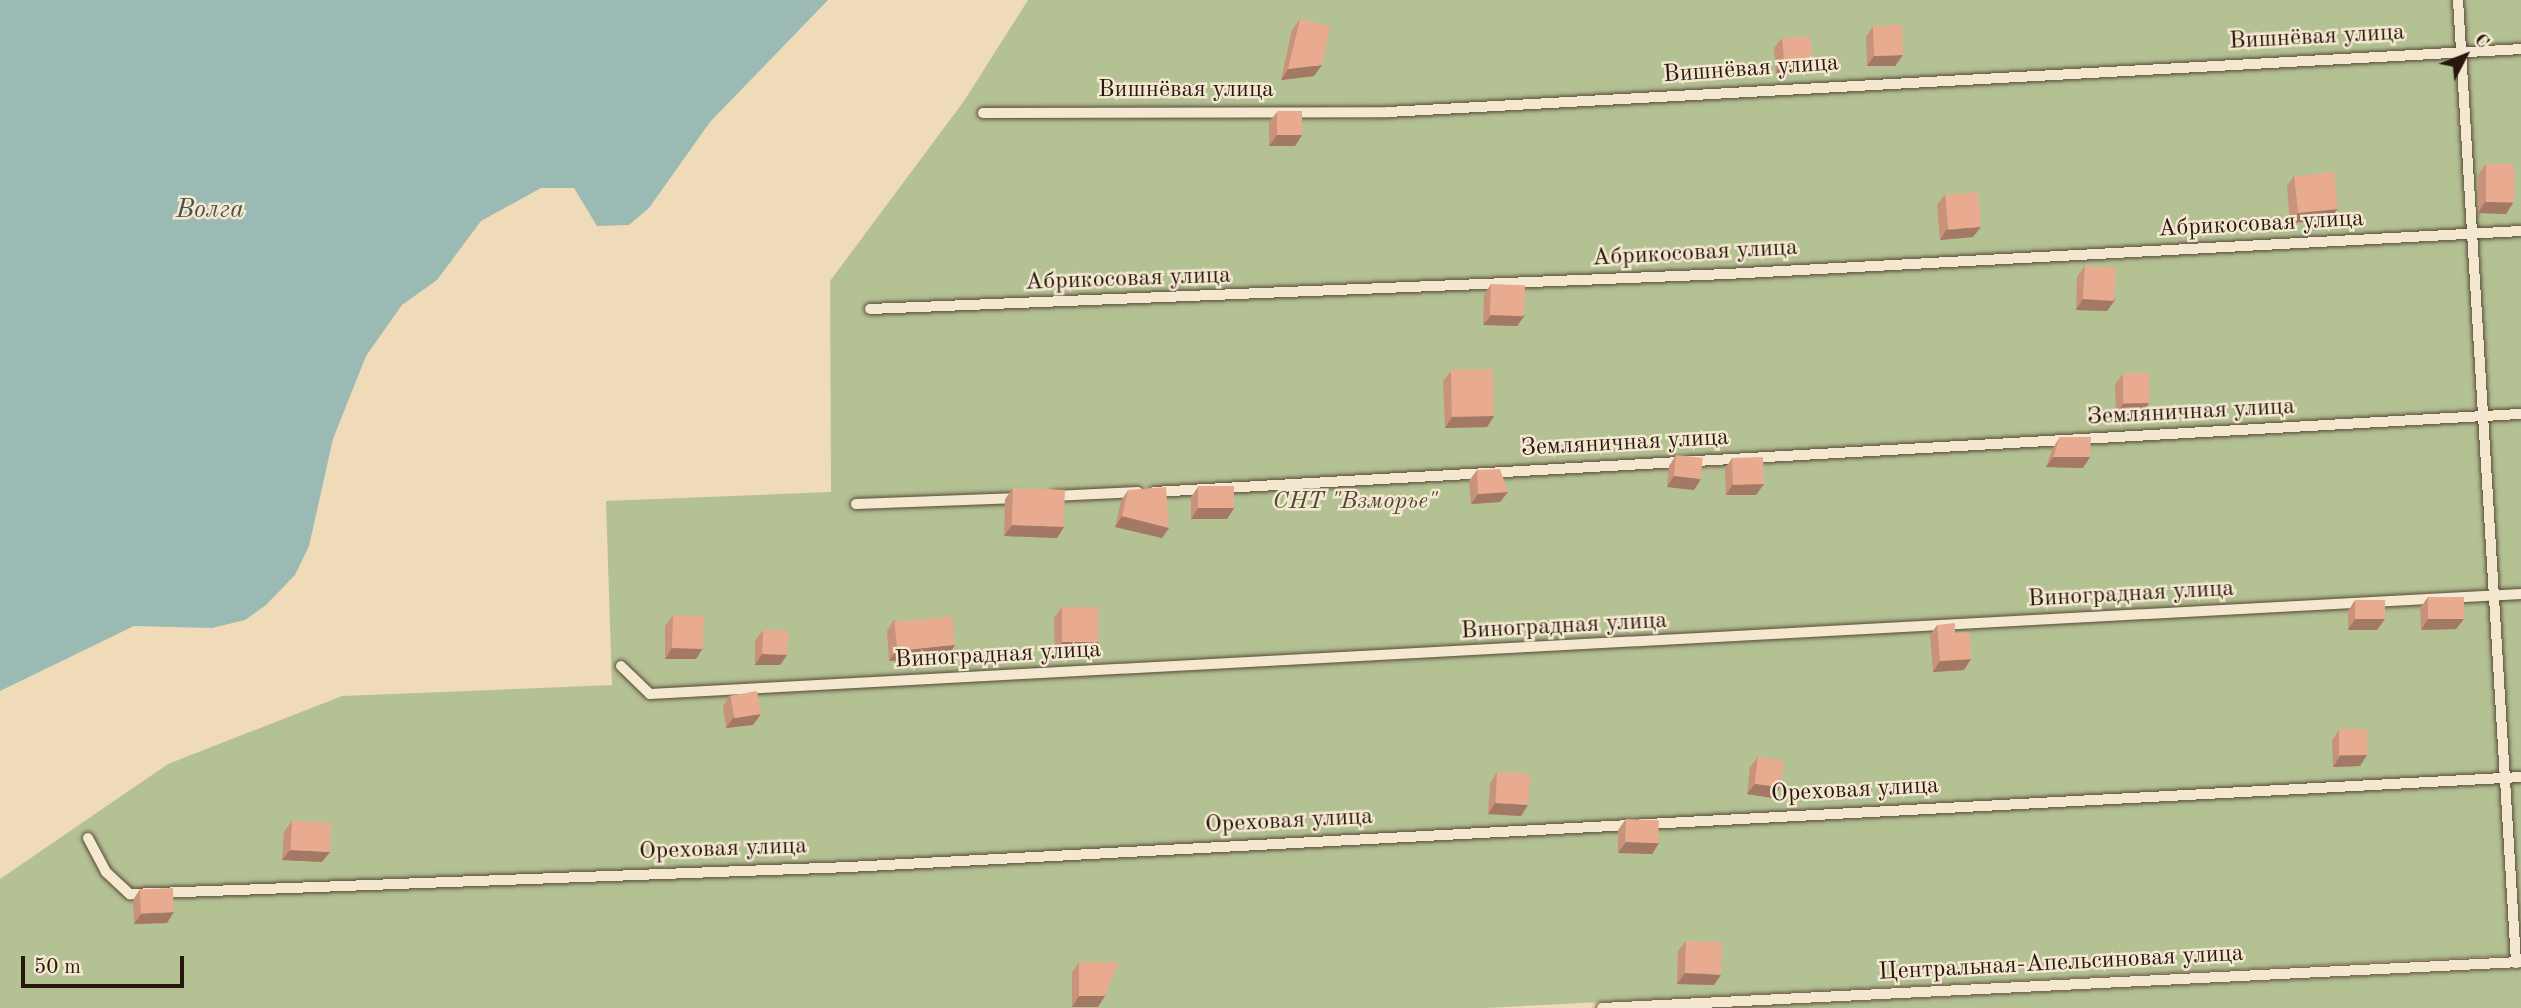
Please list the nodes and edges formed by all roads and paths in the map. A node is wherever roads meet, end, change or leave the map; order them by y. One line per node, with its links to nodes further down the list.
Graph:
1 (2458, 0): 3 (lane)
2 (2521, 49): 3 (lane, Вишнёвая улица)
3 (2460, 52): 4 (lane, Вишнёвая улица); 6 (lane)
4 (983, 113)
5 (2521, 231): 6 (lane, Абрикосовая улица)
6 (2471, 234): 7 (lane, Абрикосовая улица); 9 (lane)
7 (870, 309)
8 (2521, 414): 9 (lane, Земляничная улица)
9 (2484, 416): 10 (lane, Земляничная улица); 12 (lane)
10 (856, 504)
11 (2521, 594): 12 (lane, Виноградная улица)
12 (2493, 596): 13 (lane, Виноградная улица); 15 (lane)
13 (621, 666)
14 (2521, 777): 15 (lane, Ореховая улица)
15 (2506, 778): 16 (lane, Ореховая улица); 17 (lane)
16 (88, 838)
17 (2519, 963): 18 (lane, Центральная-Апельсиновая улица)
18 (1602, 1008)

